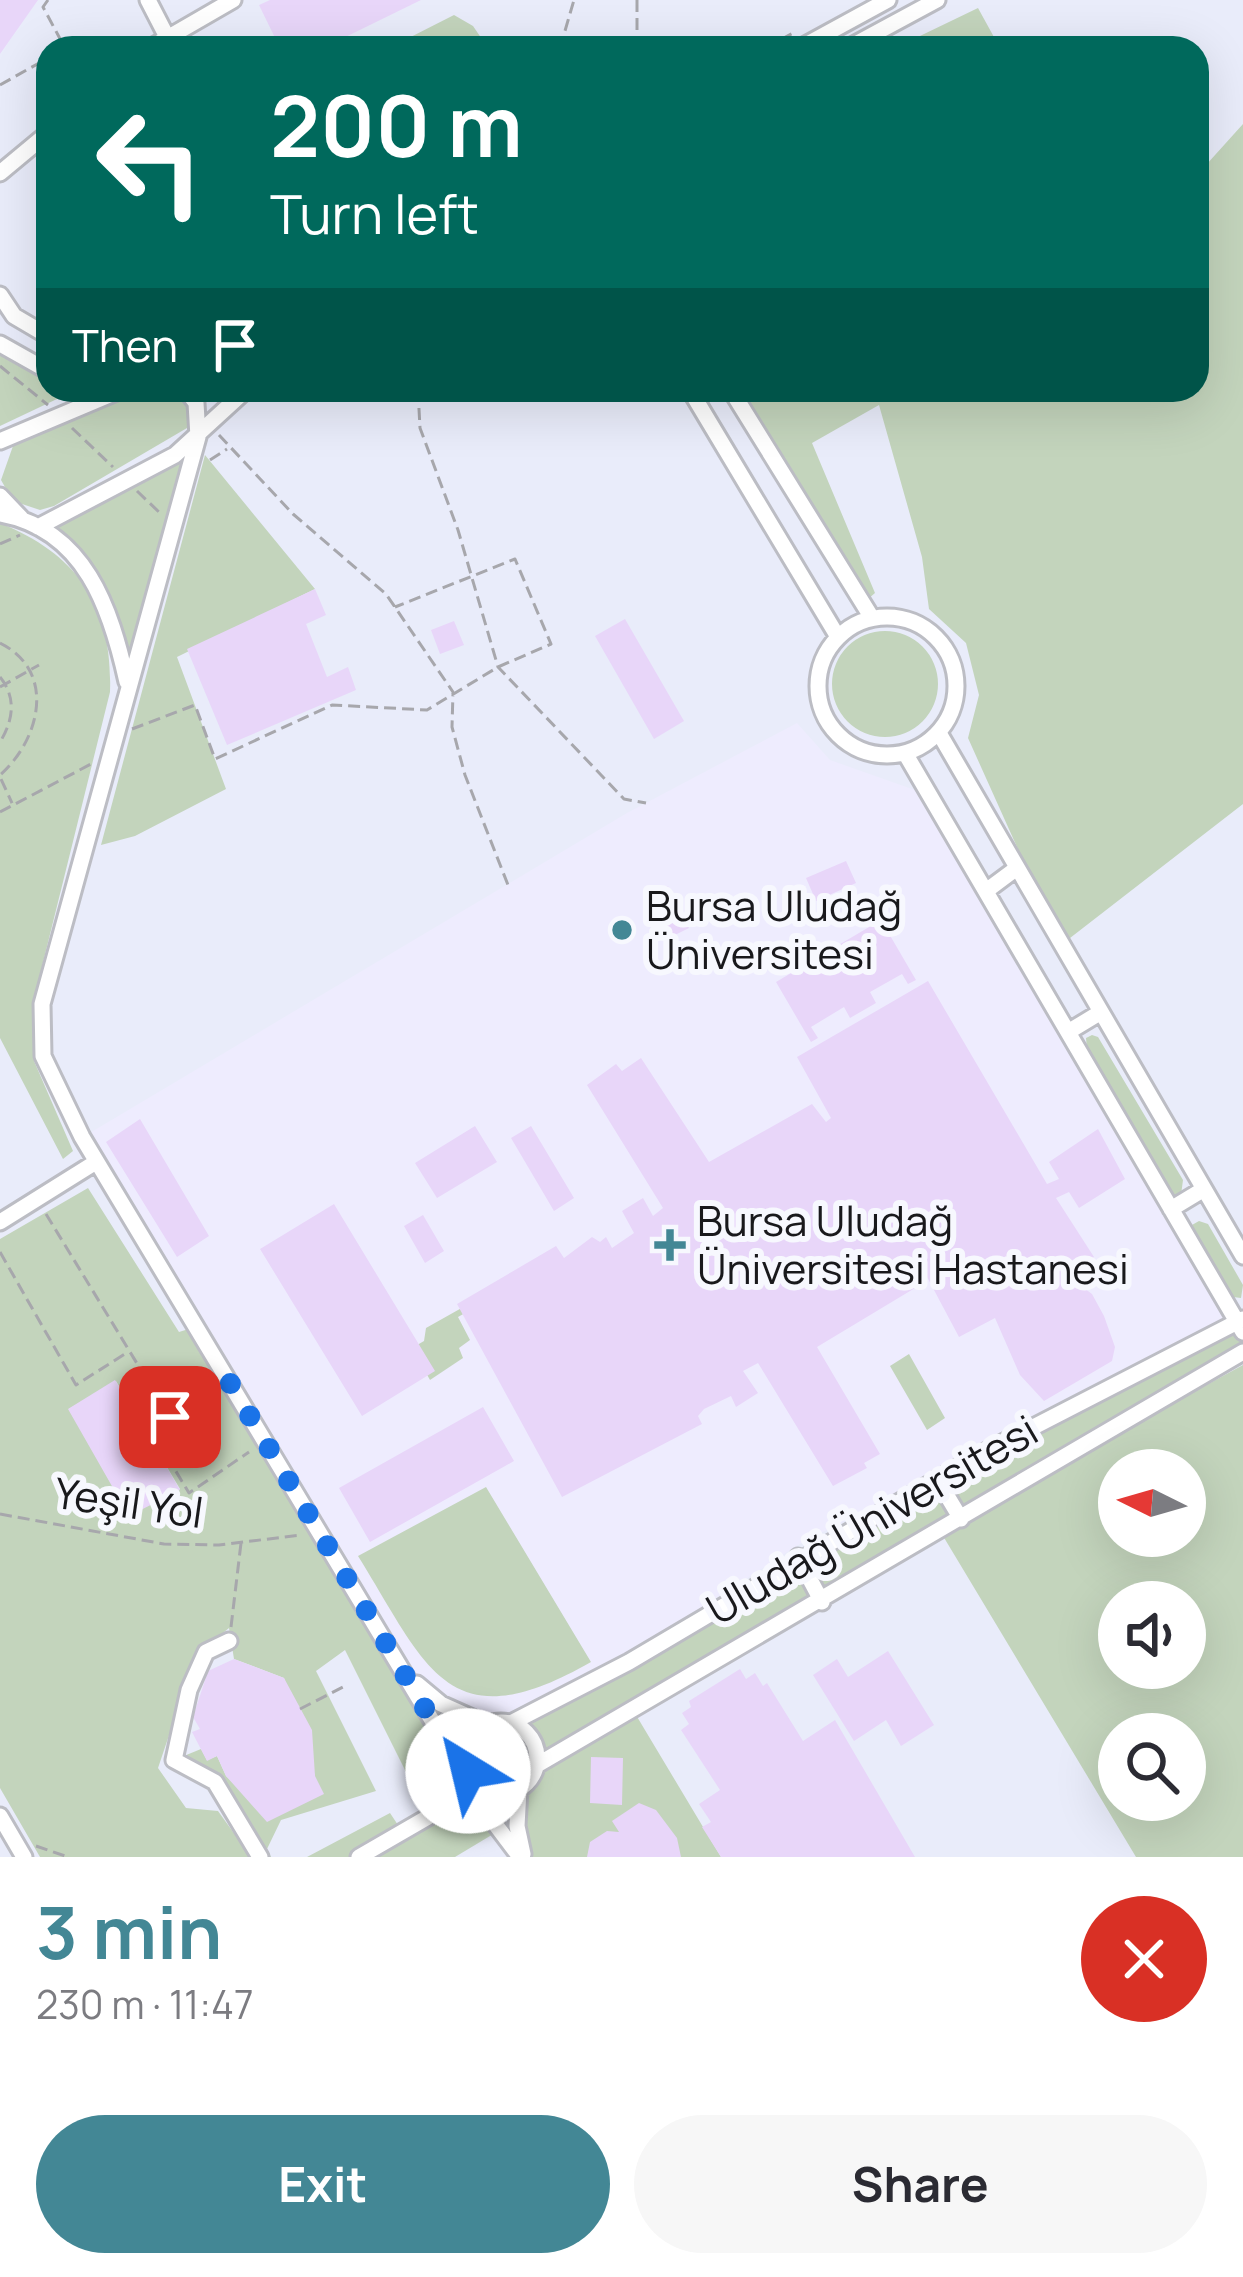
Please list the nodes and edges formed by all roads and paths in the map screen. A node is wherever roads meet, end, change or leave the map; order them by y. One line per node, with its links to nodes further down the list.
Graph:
1 (49, 0): 9 (path)
2 (148, 0): 8 (street)
3 (233, 0): 8 (street)
4 (574, 0): 10 (path)
5 (637, 0): 11 (path)
6 (888, 0): 12 (street)
7 (937, 0): 13 (street)
8 (166, 35)
9 (59, 36)
10 (564, 36)
11 (637, 36)
12 (822, 36)
13 (870, 36)
14 (36, 65): 15 (path)
15 (0, 85)
16 (36, 143): 17 (street)
17 (0, 173)
18 (0, 296): 19 (street)
19 (6, 309): 20 (street)
20 (36, 328)
21 (0, 344): 22 (street)
22 (36, 364)
23 (0, 366): 24 (path)
24 (36, 397)
25 (42, 402): 32 (path)
26 (88, 402): 32 (street)
27 (195, 402): 33 (street)
28 (233, 402): 33 (street)
29 (419, 402): 43 (path)
30 (697, 402): 46 (street)
31 (738, 402): 45 (street)
32 (60, 417): 34 (street); 37 (path)
33 (204, 431): 35 (path); 36 (street); 37 (street)
34 (0, 441)
35 (229, 447): 36 (path); 44 (path)
36 (191, 464): 41 (street)
37 (126, 480): 41 (path); 42 (street)
38 (0, 496): 40 (street)
39 (0, 514): 40 (street, Uludağ Üniversitesi)
40 (21, 518): 42 (street, Uludağ Üniversitesi)
41 (173, 526): 52 (street)
42 (38, 527): 52 (street, Uludağ Üniversitesi)
43 (470, 577): 44 (path); 49 (path); 49 (path)
44 (395, 607): 54 (path)
45 (872, 618): 46 (street); 55 (street)
46 (838, 637): 58 (street)
47 (0, 643): 50 (path)
48 (39, 665): 50 (path)
49 (498, 667): 54 (path); 61 (path)
50 (28, 670): 53 (path); 60 (path)
51 (0, 677): 53 (path)
52 (127, 685): 56 (street, Uludağ Üniversitesi)
53 (3, 686): 57 (path)
54 (453, 692): 56 (path); 65 (path)
55 (939, 733): 58 (street); 64 (street)
56 (114, 736): 59 (street, Uludağ Üniversitesi)
57 (0, 742)
58 (905, 753): 66 (street, Uludağ Üniversitesi)
59 (109, 755): 62 (path); 69 (street, Uludağ Üniversitesi)
60 (0, 776): 62 (path)
61 (646, 803)
62 (13, 804): 63 (path)
63 (0, 812)
64 (1017, 868): 66 (street); 67 (street)
65 (508, 886)
66 (986, 891): 68 (street, Uludağ Üniversitesi)
67 (1101, 1012): 68 (street); 70 (street)
68 (1068, 1032): 72 (street, Uludağ Üniversitesi)
69 (96, 1162): 71 (street); 79 (street, Uludağ Üniversitesi)
70 (1204, 1189): 72 (street); 75 (street)
71 (38, 1199): 73 (street); 77 (path)
72 (1171, 1209): 76 (street, Uludağ Üniversitesi)
73 (0, 1222)
74 (0, 1252): 77 (path)
75 (1243, 1256)
76 (1241, 1324): 82 (street, Uludağ Üniversitesi)
77 (130, 1351): 80 (path)
78 (1243, 1352): 84 (street, Uludağ Üniversitesi)
79 (227, 1378): 80 (path); 81 (street, Uludağ Üniversitesi)
80 (170, 1417): 81 (path)
81 (266, 1440): 85 (street, Uludağ Üniversitesi)
82 (937, 1479): 84 (street); 87 (street, Uludağ Üniversitesi)
83 (0, 1514): 86 (path, Yeşil Yol)
84 (962, 1519): 88 (street, Uludağ Üniversitesi)
85 (322, 1533): 86 (path, Yeşil Yol); 90 (street, Uludağ Üniversitesi)
86 (241, 1543): 89 (path)
87 (798, 1556): 88 (street); 93 (street, Uludağ Üniversitesi)
88 (822, 1602): 96 (street, Uludağ Üniversitesi)
89 (229, 1641): 103 (street)
90 (405, 1675): 94 (street, Uludağ Üniversitesi); 95 (street, Uludağ Üniversitesi)
91 (345, 1686): 92 (path)
92 (300, 1708)
93 (509, 1724): 94 (street, Uludağ Üniversitesi); 96 (street)
94 (488, 1725): 95 (street)
95 (466, 1761): 97 (street, Uludağ Üniversitesi)
96 (537, 1765): 98 (street, Uludağ Üniversitesi)
97 (479, 1787): 98 (street); 104 (street); 105 (street, Uludağ Üniversitesi)
98 (520, 1789): 105 (street, Uludağ Üniversitesi)
99 (0, 1816): 100 (street)
100 (13, 1839): 101 (street); 102 (path)
101 (24, 1857)
102 (68, 1857)
103 (260, 1857)
104 (359, 1857)
105 (522, 1857)

